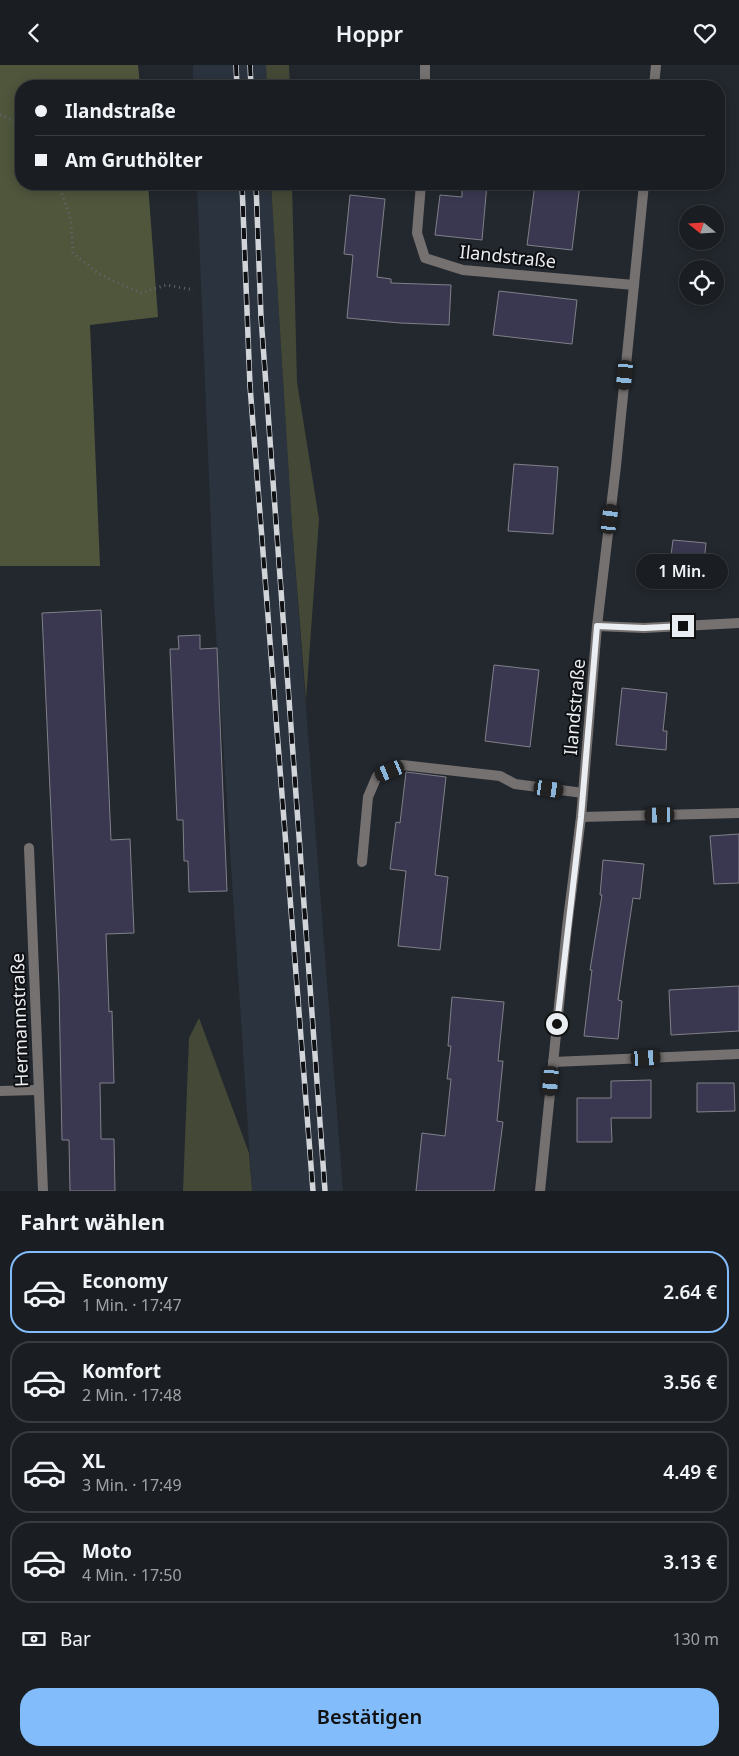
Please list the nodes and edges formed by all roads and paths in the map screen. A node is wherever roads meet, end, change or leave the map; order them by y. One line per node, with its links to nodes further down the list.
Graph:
1 (425, 65): 3 (street)
2 (656, 65): 4 (street)
3 (425, 80)
4 (655, 80)
5 (0, 115): 6 (path)
6 (15, 122)
7 (61, 190): 11 (path)
8 (421, 190): 10 (street, Ilandstraße)
9 (643, 190): 10 (street, Ilandstraße)
10 (634, 285): 13 (street, Ilandstraße)
11 (194, 290)
12 (739, 623): 13 (street)
13 (597, 626): 14 (street, Ilandstraße)
14 (583, 793): 16 (street, Ilandstraße); 18 (street)
15 (739, 813): 16 (street)
16 (581, 817): 20 (street, Ilandstraße)
17 (28, 847): 21 (street, Hermannstraße)
18 (362, 862)
19 (739, 1054): 20 (street)
20 (553, 1062): 24 (street, Ilandstraße)
21 (38, 1090): 22 (street); 23 (street, Hermannstraße)
22 (0, 1091)
23 (43, 1191)
24 (540, 1191)

